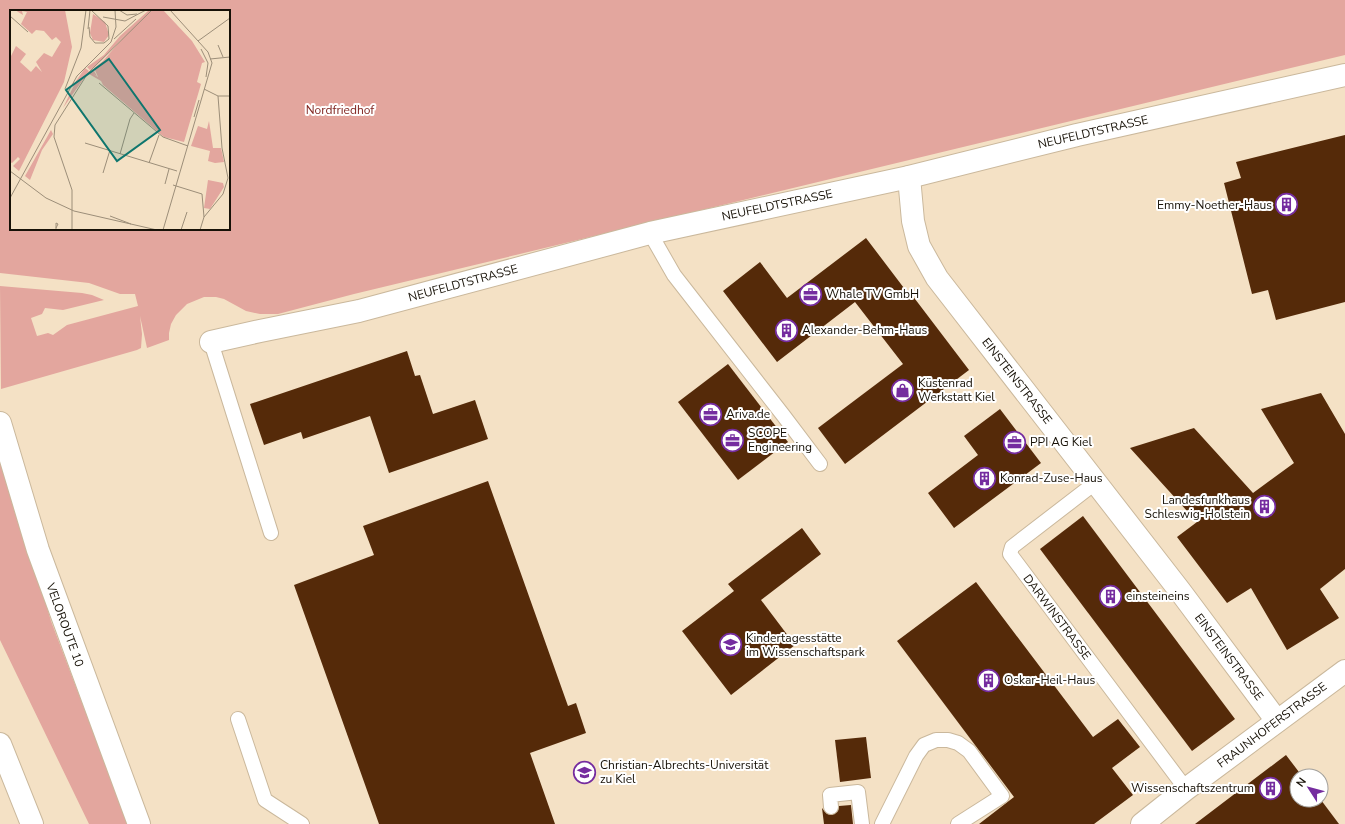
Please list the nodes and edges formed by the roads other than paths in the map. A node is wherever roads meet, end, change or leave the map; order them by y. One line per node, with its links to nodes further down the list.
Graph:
1 (1345, 75): 2 (main road, NEUFELDTSTRASSE)
2 (909, 177): 3 (main road, NEUFELDTSTRASSE); 7 (main road, EINSTEINSTRASSE)
3 (650, 232): 4 (main road, NEUFELDTSTRASSE); 6 (lane)
4 (211, 342): 8 (lane)
5 (0, 423): 18 (main road, VELOROUTE 10)
6 (820, 464)
7 (1095, 483): 11 (main road, EINSTEINSTRASSE); 14 (lane, DARWINSTRASSE)
8 (271, 533)
9 (1345, 671): 11 (main road, FRAUNHOFERSTRASSE)
10 (238, 719): 19 (lane)
11 (1278, 721): 14 (main road, FRAUNHOFERSTRASSE)
12 (0, 744): 16 (main road)
13 (0, 767): 16 (main road)
14 (1186, 789): 17 (main road, FRAUNHOFERSTRASSE)
15 (848, 793): 20 (lane)
16 (32, 823)
17 (1145, 823)
18 (139, 824)
19 (302, 824)
20 (862, 824)
21 (882, 824): 22 (lane)
22 (958, 824)

